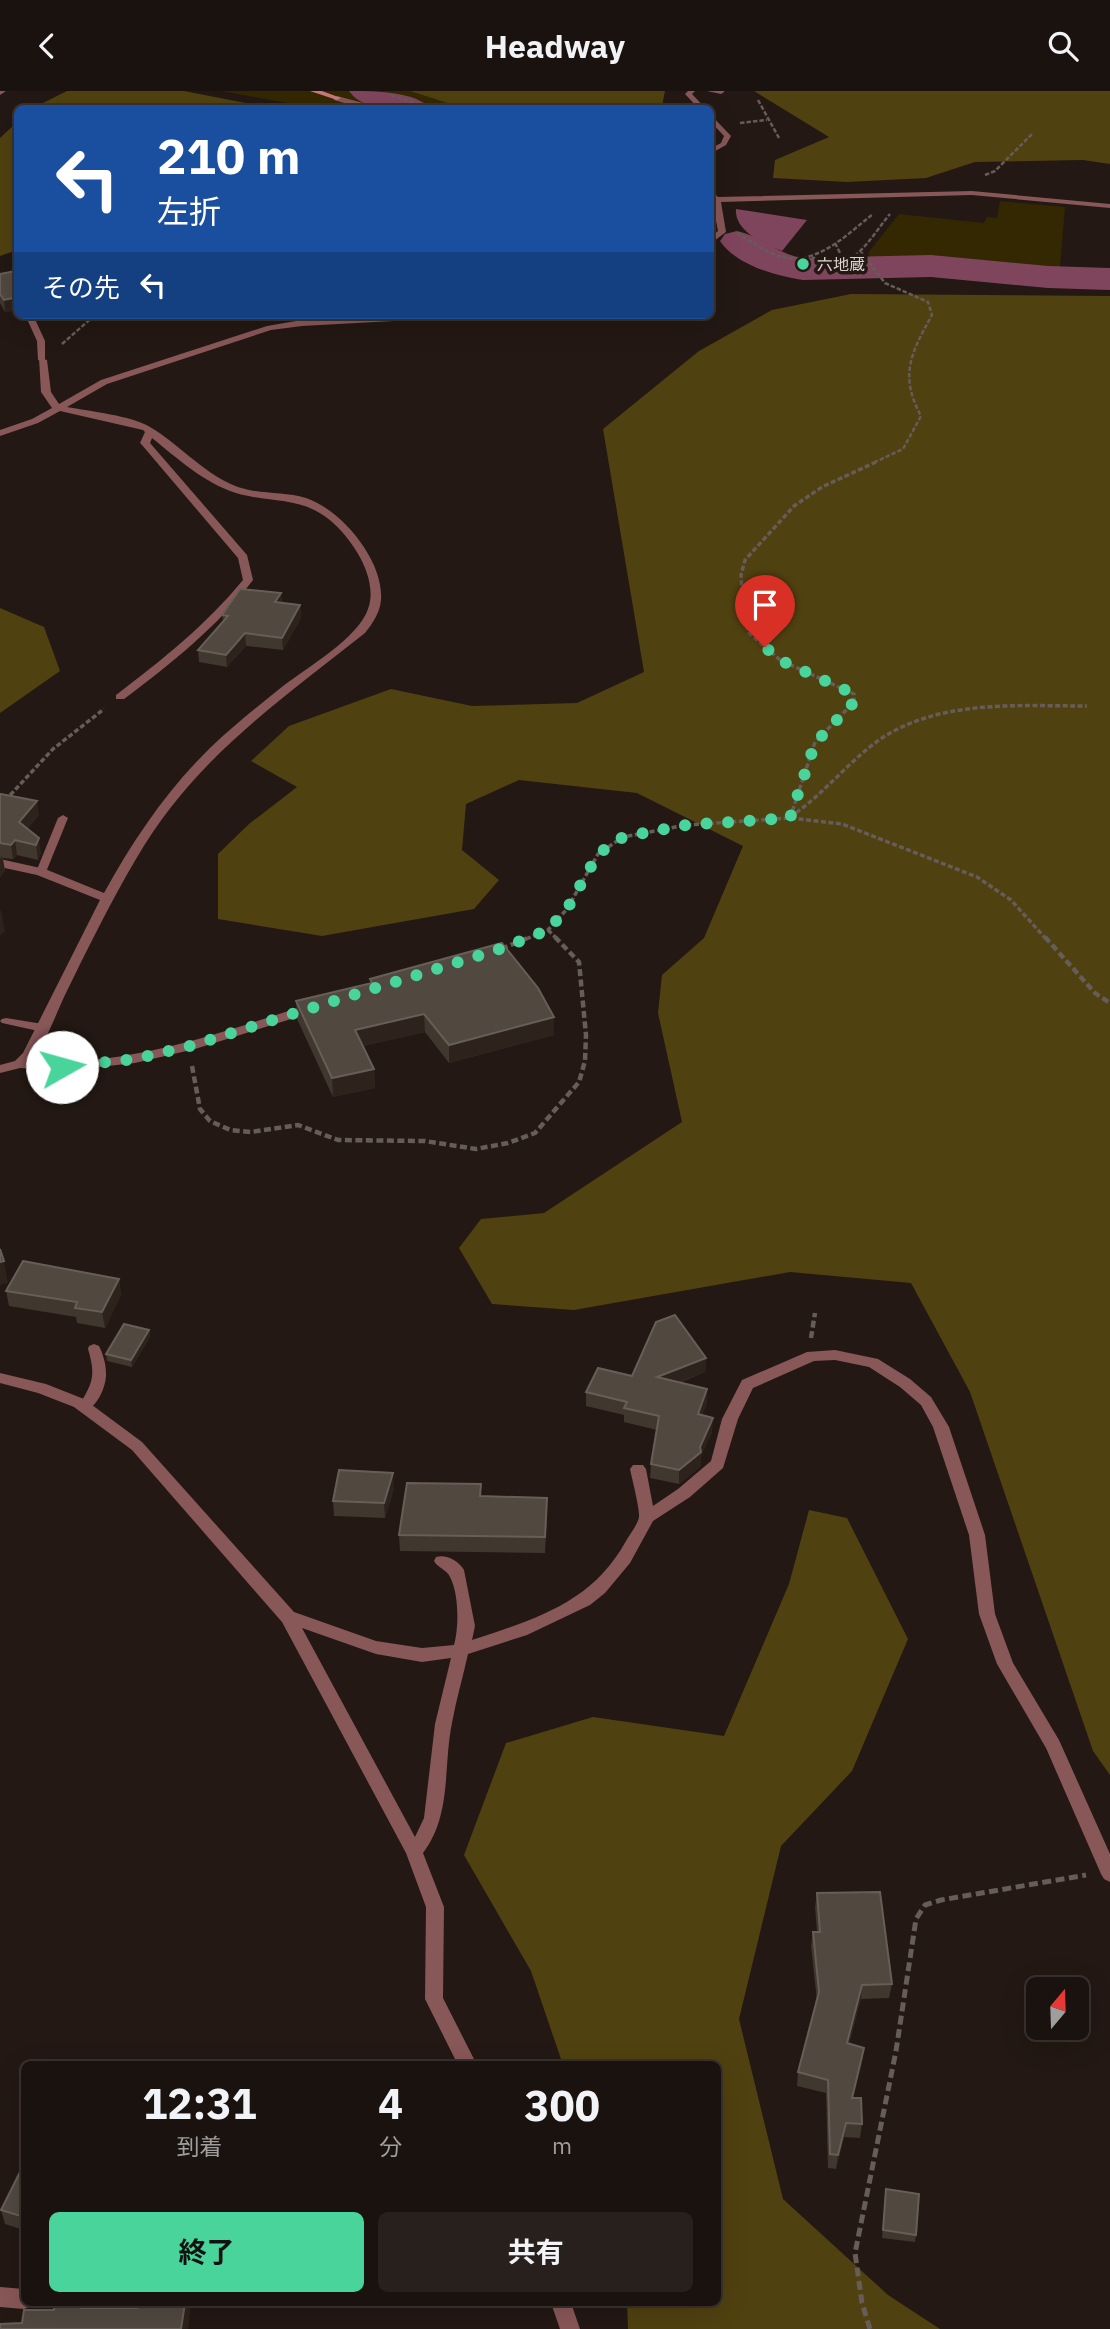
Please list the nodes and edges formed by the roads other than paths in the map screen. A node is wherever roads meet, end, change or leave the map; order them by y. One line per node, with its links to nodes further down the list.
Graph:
1 (314, 91): 5 (street)
2 (692, 91): 7 (lane)
3 (710, 91): 4 (lane)
4 (722, 92)
5 (337, 98): 6 (street)
6 (361, 105)
7 (699, 105)
8 (714, 120): 9 (lane)
9 (714, 150)
10 (714, 196): 11 (street)
11 (1110, 206)
12 (715, 215): 13 (street)
13 (714, 239)
14 (31, 319): 16 (lane)
15 (375, 319): 17 (street)
16 (42, 360): 17 (street)
17 (56, 407): 18 (street); 19 (street)
18 (150, 432): 20 (street); 24 (street)
19 (0, 433)
20 (120, 697)
21 (63, 818): 23 (lane)
22 (0, 863): 23 (street)
23 (41, 872): 24 (street)
24 (108, 899): 27 (street)
25 (322, 1004): 28 (street)
26 (6, 1021): 27 (lane)
27 (43, 1028): 28 (street)
28 (20, 1064): 29 (street)
29 (0, 1069)
30 (94, 1349): 32 (lane)
31 (0, 1378): 32 (street)
32 (85, 1407): 36 (street)
33 (638, 1469): 34 (street)
34 (647, 1517): 37 (street); 39 (street)
35 (442, 1561): 37 (street)
36 (288, 1617): 37 (street); 38 (street)
37 (459, 1651): 38 (street)
38 (414, 1852): 40 (street)
39 (1109, 1873)
40 (466, 2061)
41 (0, 2297): 42 (street)
42 (21, 2299)
43 (562, 2306): 44 (street)
44 (570, 2329)

